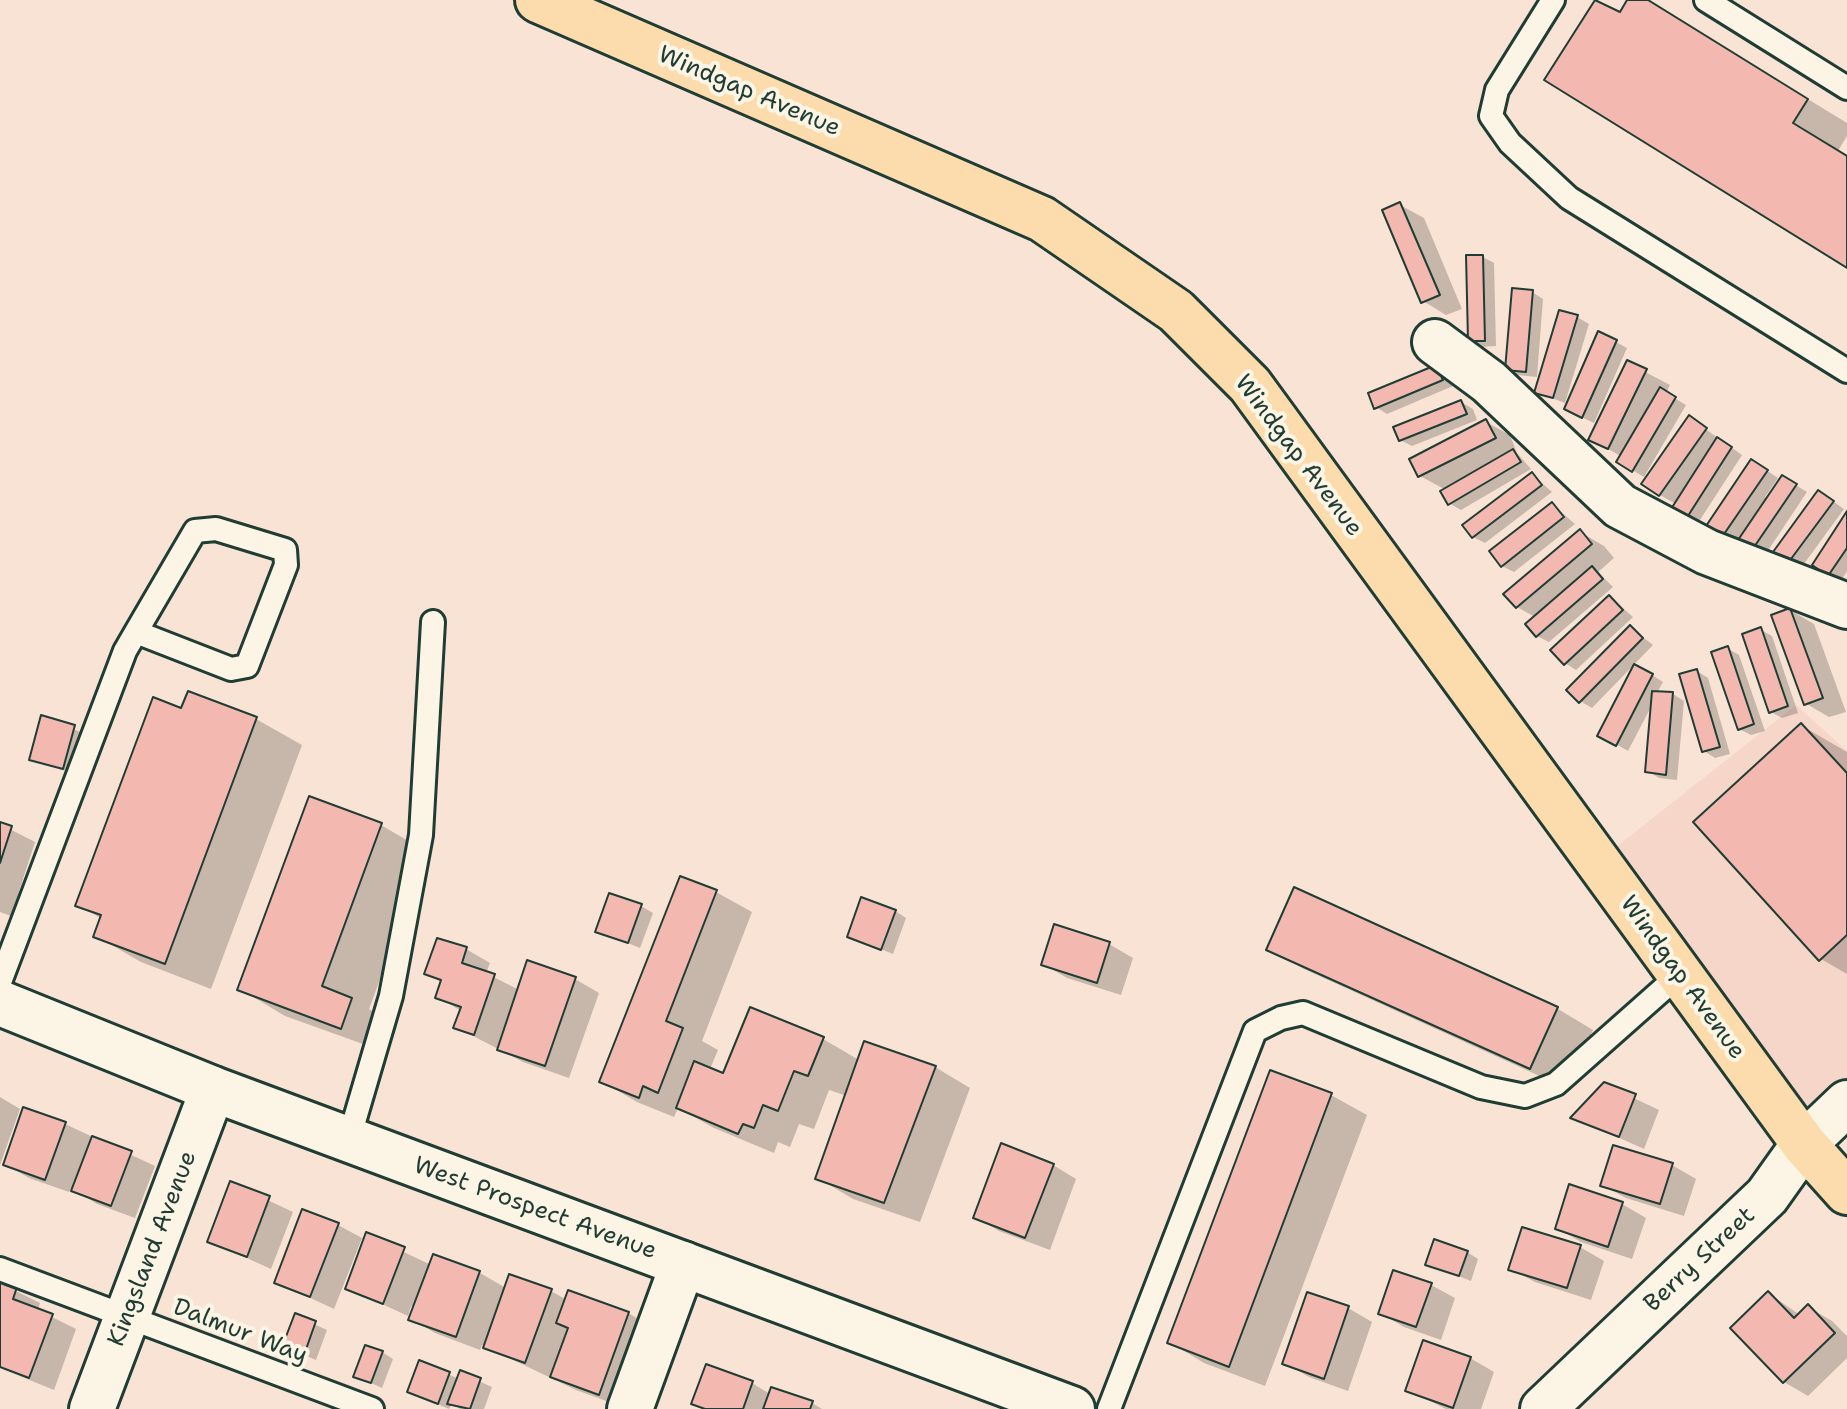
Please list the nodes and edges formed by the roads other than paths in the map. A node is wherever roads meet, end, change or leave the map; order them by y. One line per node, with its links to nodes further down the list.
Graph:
1 (538, 0): 10 (main road, Windgap Avenue)
2 (1553, 0): 6 (lane)
3 (1706, 0): 4 (lane)
4 (1847, 88)
5 (1435, 342): 7 (street)
6 (1847, 371)
7 (1847, 606)
8 (433, 622): 15 (lane)
9 (136, 632): 9 (lane); 11 (lane)
10 (1679, 975): 16 (main road, Windgap Avenue); 25 (lane)
11 (0, 982)
12 (0, 1003): 13 (street, West Prospect Avenue)
13 (213, 1089): 15 (street, West Prospect Avenue); 20 (street, Kingsland Avenue)
14 (1847, 1103): 16 (street, Berry Street)
15 (349, 1139): 18 (street, West Prospect Avenue)
16 (1804, 1144): 17 (main road, Windgap Avenue); 26 (street, Berry Street)
17 (1847, 1192)
18 (683, 1264): 23 (street); 24 (street, West Prospect Avenue)
19 (0, 1269): 20 (lane, Dalmur Way)
20 (128, 1317): 21 (street, Kingsland Avenue); 22 (lane, Dalmur Way)
21 (92, 1409)
22 (372, 1409)
23 (630, 1409)
24 (1072, 1409)
25 (1109, 1409)
26 (1543, 1409)

